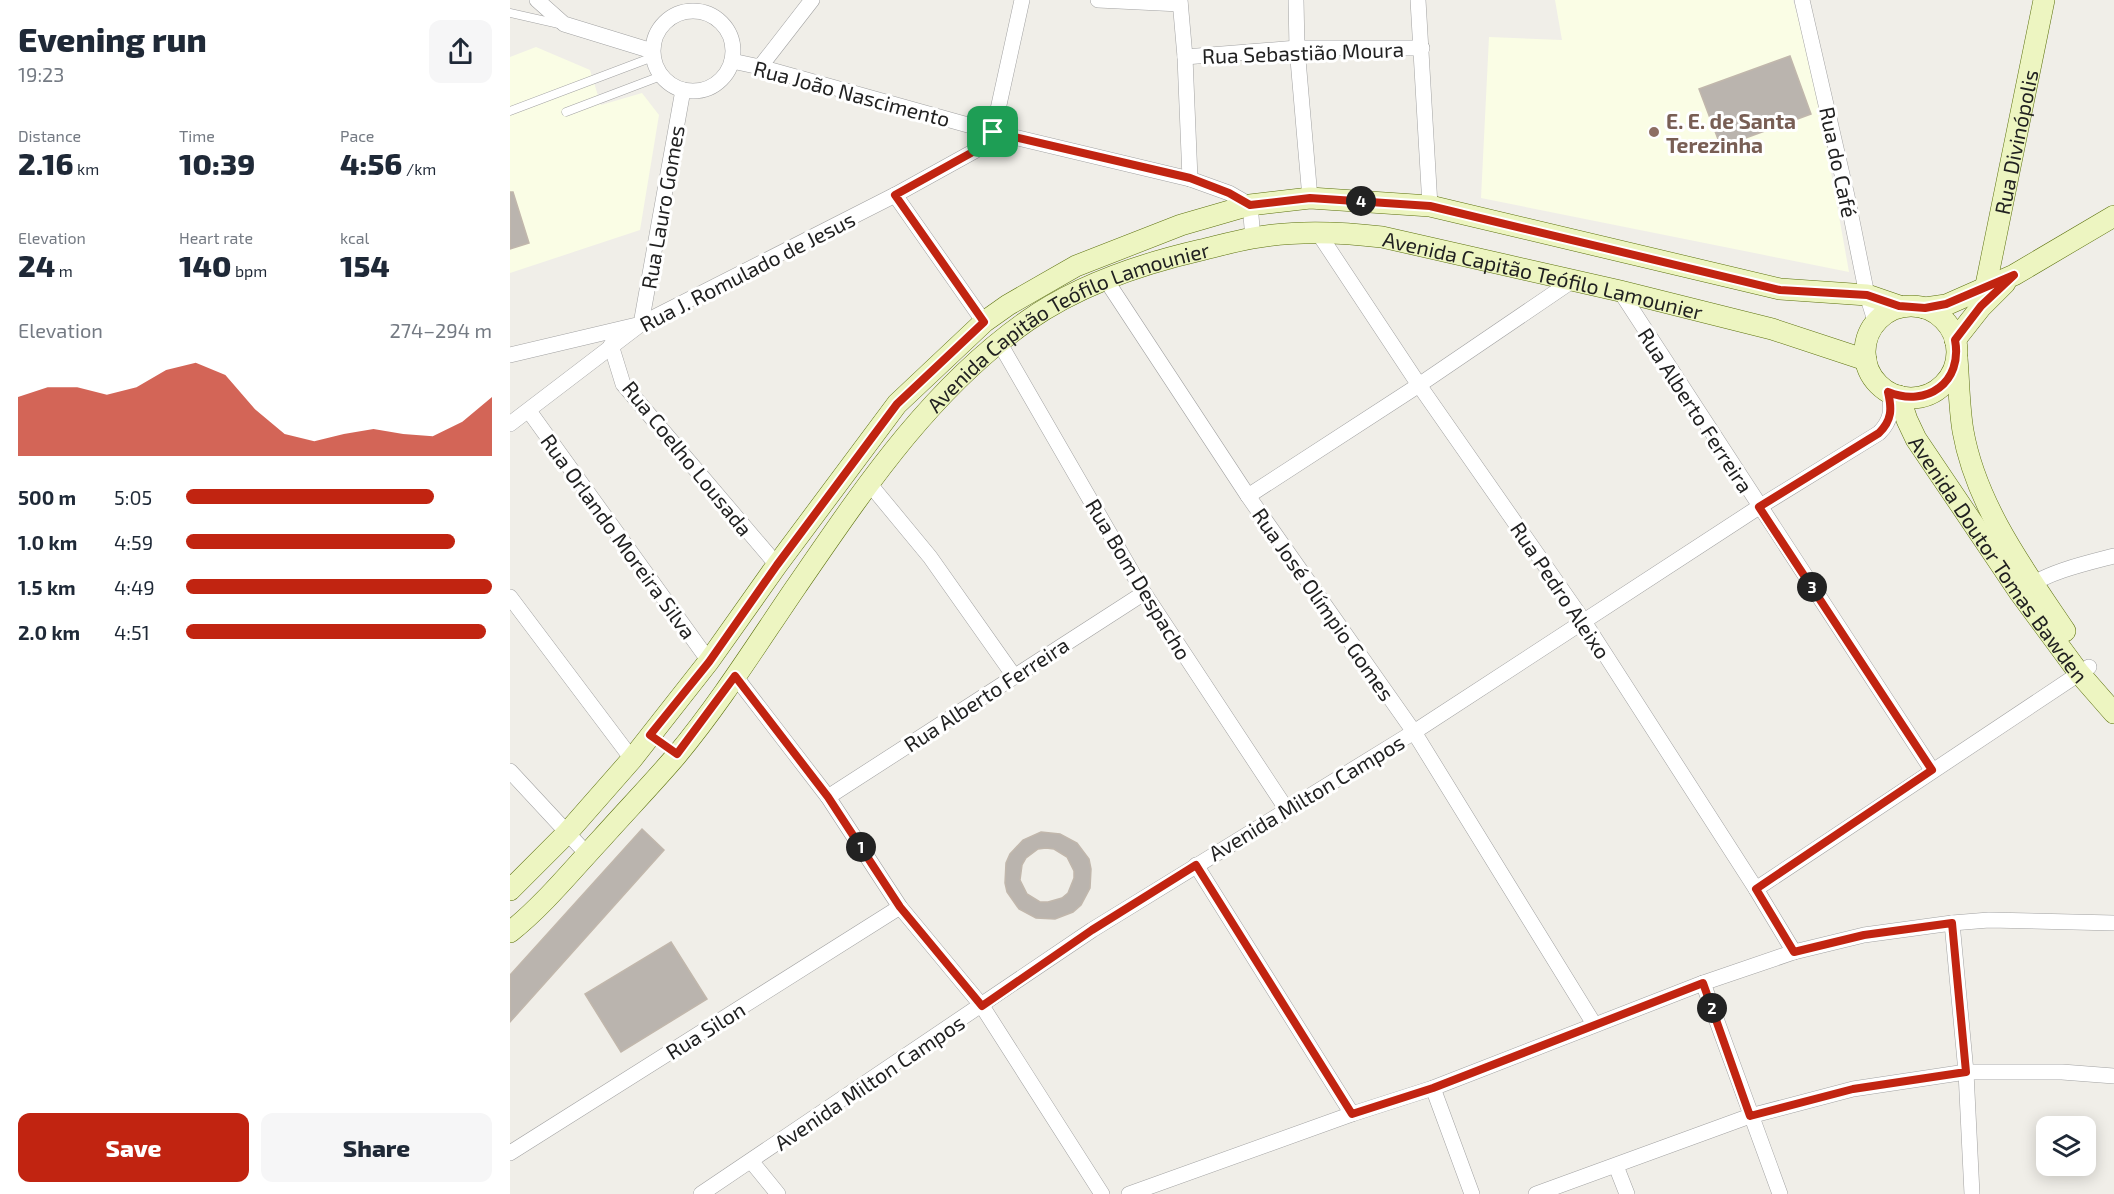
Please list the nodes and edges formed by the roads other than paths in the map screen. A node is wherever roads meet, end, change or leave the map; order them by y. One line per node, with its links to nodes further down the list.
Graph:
1 (537, 0): 12 (street)
2 (812, 0): 18 (street)
3 (1022, 0): 23 (street)
4 (1098, 0): 9 (street)
5 (1296, 0): 13 (street)
6 (1418, 0): 14 (street)
7 (1802, 0): 37 (street, Rua do Café)
8 (2044, 0): 35 (main road, Rua Divinópolis)
9 (1180, 2): 16 (street)
10 (699, 5): 15 (street); 17 (street)
11 (510, 13): 12 (lane)
12 (564, 24): 15 (street)
13 (1297, 48): 14 (street, Rua Sebastião Moura); 16 (street, Rua Sebastião Moura); 26 (street)
14 (1422, 48): 28 (street)
15 (653, 54): 19 (street); 21 (lane)
16 (1185, 57): 24 (street)
17 (732, 61): 18 (street, Rua João Nascimento); 20 (street)
18 (760, 67): 23 (street, Rua João Nascimento)
19 (661, 76): 20 (street); 22 (lane)
20 (683, 90): 41 (street, Rua Lauro Gomes)
21 (510, 111)
22 (566, 112)
23 (993, 132): 24 (street, Rua João Nascimento); 25 (street, Rua J. Romulado de Jesus)
24 (1190, 178): 27 (street, Rua João Nascimento)
25 (895, 195): 40 (street); 41 (street, Rua J. Romulado de Jesus)
26 (1310, 198): 27 (main road, Avenida Capitão Teófilo Lamounier); 28 (main road, Avenida Capitão Teófilo Lamounier)
27 (1250, 205): 31 (street); 40 (main road, Avenida Capitão Teófilo Lamounier)
28 (1430, 206): 37 (main road, Avenida Capitão Teófilo Lamounier)
29 (2114, 216): 32 (main road)
30 (1319, 234): 31 (main road, Avenida Capitão Teófilo Lamounier); 34 (main road, Avenida Capitão Teófilo Lamounier); 48 (street, Rua Pedro Aleixo)
31 (1253, 238): 33 (main road, Avenida Capitão Teófilo Lamounier)
32 (2014, 275): 35 (main road); 45 (main road)
33 (1106, 279): 43 (main road, Avenida Capitão Teófilo Lamounier); 53 (street, Rua José Olímpio Gomes)
34 (1572, 280): 36 (main road, Avenida Capitão Teófilo Lamounier); 48 (street)
35 (1986, 285): 39 (main road)
36 (1620, 291): 47 (main road, Avenida Capitão Teófilo Lamounier); 54 (street, Rua Alberto Ferreira)
37 (1867, 295): 38 (main road, Avenida Capitão Teófilo Lamounier); 42 (street, Rua do Café)
38 (1899, 306): 39 (main road); 42 (main road)
39 (1925, 308): 45 (main road)
40 (984, 322): 56 (main road, Avenida Capitão Teófilo Lamounier)
41 (641, 324): 44 (street, Rua J. Romulado de Jesus); 46 (street)
42 (1876, 324): 47 (main road)
43 (999, 342): 52 (main road, Avenida Capitão Teófilo Lamounier); 58 (street, Rua Bom Despacho)
44 (611, 345): 50 (street, Rua J. Romulado de Jesus); 56 (street, Rua Coelho Lousada)
45 (1956, 349): 49 (main road); 57 (main road, Avenida Doutor Tomas Bawden)
46 (510, 355)
47 (1866, 360): 49 (main road)
48 (1419, 385): 53 (street); 60 (street, Rua Pedro Aleixo)
49 (1894, 394): 54 (street, Avenida Milton Campos); 57 (main road, Avenida Doutor Tomas Bawden)
50 (529, 411): 51 (street, Rua J. Romulado de Jesus); 61 (street, Rua Orlando Moreira Silva)
51 (510, 424)
52 (868, 482): 63 (main road, Avenida Capitão Teófilo Lamounier); 64 (street)
53 (1248, 496): 67 (street, Rua José Olímpio Gomes)
54 (1759, 507): 60 (street, Avenida Milton Campos); 71 (street, Rua Alberto Ferreira)
55 (2114, 555): 57 (street)
56 (777, 565): 61 (main road, Avenida Capitão Teófilo Lamounier)
57 (2027, 588): 62 (main road, Avenida Doutor Tomas Bawden)
58 (1144, 593): 64 (street, Rua Alberto Ferreira); 74 (street, Rua Bom Despacho)
59 (510, 597): 70 (street)
60 (1583, 620): 67 (street, Avenida Milton Campos); 78 (street, Rua Pedro Aleixo)
61 (709, 662): 68 (main road, Avenida Capitão Teófilo Lamounier)
62 (2084, 670): 65 (main road, Avenida Doutor Tomas Bawden); 66 (main road, Avenida Doutor Tomas Bawden); 71 (street)
63 (735, 676): 69 (main road, Avenida Capitão Teófilo Lamounier); 73 (street)
64 (1014, 676): 73 (street, Rua Alberto Ferreira)
65 (2114, 696)
66 (2114, 713)
67 (1414, 732): 74 (street, Avenida Milton Campos); 87 (street, Rua José Olímpio Gomes)
68 (650, 735): 69 (main road); 70 (main road, Avenida Capitão Teófilo Lamounier)
69 (677, 754): 76 (main road, Avenida Capitão Teófilo Lamounier)
70 (632, 759): 75 (main road, Avenida Capitão Teófilo Lamounier)
71 (1932, 770): 78 (street)
72 (510, 771): 75 (street)
73 (828, 797): 80 (street)
74 (1287, 810): 77 (street, Avenida Milton Campos)
75 (567, 833): 76 (street); 79 (main road, Avenida Capitão Teófilo Lamounier)
76 (587, 854): 83 (main road, Avenida Capitão Teófilo Lamounier)
77 (1196, 865): 86 (street, Avenida Milton Campos); 91 (street)
78 (1756, 889): 84 (street, Rua Pedro Aleixo)
79 (510, 890)
80 (900, 907): 86 (street); 93 (street, Rua Silon)
81 (1952, 923): 82 (street); 84 (street); 88 (street)
82 (2114, 923)
83 (510, 932)
84 (1794, 952): 85 (street)
85 (1703, 983): 87 (street); 92 (street)
86 (982, 1006): 94 (street, Avenida Milton Campos); 99 (street)
87 (1594, 1024): 90 (street)
88 (1966, 1072): 89 (street); 92 (street); 105 (street)
89 (2114, 1076)
90 (1433, 1088): 91 (street); 101 (street)
91 (1352, 1114): 96 (street)
92 (1750, 1116): 95 (street); 104 (street)
93 (510, 1153)
94 (751, 1161): 97 (street, Avenida Milton Campos); 98 (street)
95 (1616, 1166): 102 (street); 103 (street)
96 (1168, 1188): 100 (street)
97 (701, 1194)
98 (778, 1194)
99 (1102, 1194)
100 (1129, 1194)
101 (1472, 1194)
102 (1536, 1194)
103 (1627, 1194)
104 (1780, 1194)
105 (1972, 1194)

